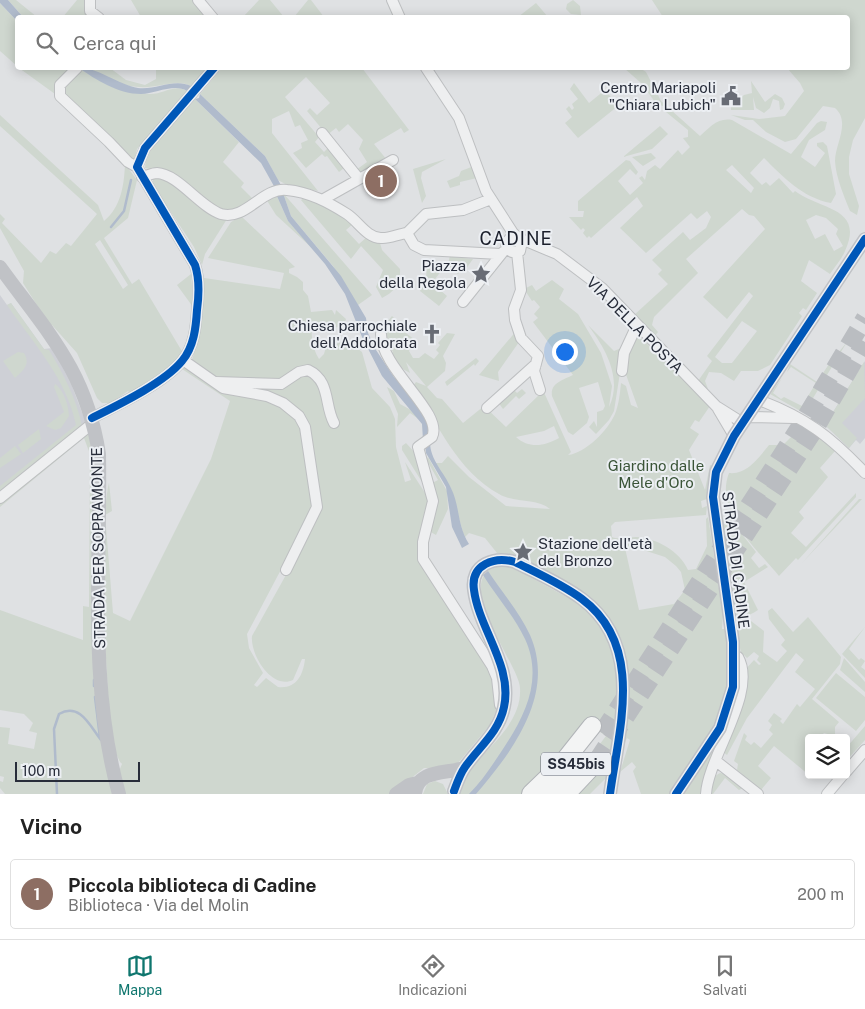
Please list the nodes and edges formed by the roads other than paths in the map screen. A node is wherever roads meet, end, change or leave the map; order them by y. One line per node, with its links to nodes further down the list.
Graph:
1 (90, 0): 4 (street)
2 (198, 0): 5 (street)
3 (392, 0): 6 (street)
4 (95, 15)
5 (210, 15)
6 (399, 15)
7 (75, 70): 12 (street)
8 (212, 70): 12 (street)
9 (427, 70): 15 (street)
10 (322, 133): 14 (street)
11 (393, 160): 14 (street)
12 (137, 167): 13 (street)
13 (142, 177): 16 (street); 25 (street)
14 (359, 179): 16 (street)
15 (491, 199): 17 (street); 18 (street)
16 (322, 200): 17 (street)
17 (407, 233): 20 (street)
18 (519, 238): 20 (street); 20 (street); 23 (street, VIA DELLA POSTA)
19 (865, 239): 30 (street, STRADA DI CADINE)
20 (508, 252): 22 (street); 26 (street)
21 (0, 267): 34 (street, STRADA PER SOPRAMONTE)
22 (463, 302)
23 (636, 325): 27 (street); 31 (street, VIA DELLA POSTA)
24 (381, 334): 42 (street)
25 (183, 360): 28 (street); 34 (street)
26 (536, 364): 29 (street); 32 (street)
27 (622, 371)
28 (215, 382): 36 (street); 40 (street)
29 (540, 390)
30 (758, 400): 33 (street, STRADA DI CADINE); 35 (street)
31 (716, 406): 33 (street, VIA DELLA POSTA); 37 (street, VIA DELLA POSTA)
32 (487, 408)
33 (745, 420): 35 (street); 37 (street, STRADA DI CADINE)
34 (93, 421): 39 (street); 52 (street, STRADA PER SOPRAMONTE)
35 (808, 421): 38 (street)
36 (334, 423)
37 (734, 436): 41 (street, STRADA DI CADINE)
38 (865, 473)
39 (0, 498)
40 (286, 570)
41 (735, 657): 45 (street); 58 (street, STRADA DI CADINE)
42 (504, 710): 47 (street); 57 (street)
43 (865, 750): 46 (street)
44 (596, 762): 56 (highway, SS45bis)
45 (720, 764): 59 (street); 60 (street)
46 (850, 767)
47 (464, 768): 48 (street); 51 (street)
48 (436, 774): 50 (street); 51 (street)
49 (840, 779): 61 (street)
50 (416, 789): 53 (street)
51 (454, 793)
52 (119, 794)
53 (396, 794)
54 (531, 794): 55 (highway, SS45bis)
55 (550, 794)
56 (566, 794)
57 (610, 794)
58 (676, 794)
59 (706, 794)
60 (758, 794)
61 (827, 794)

